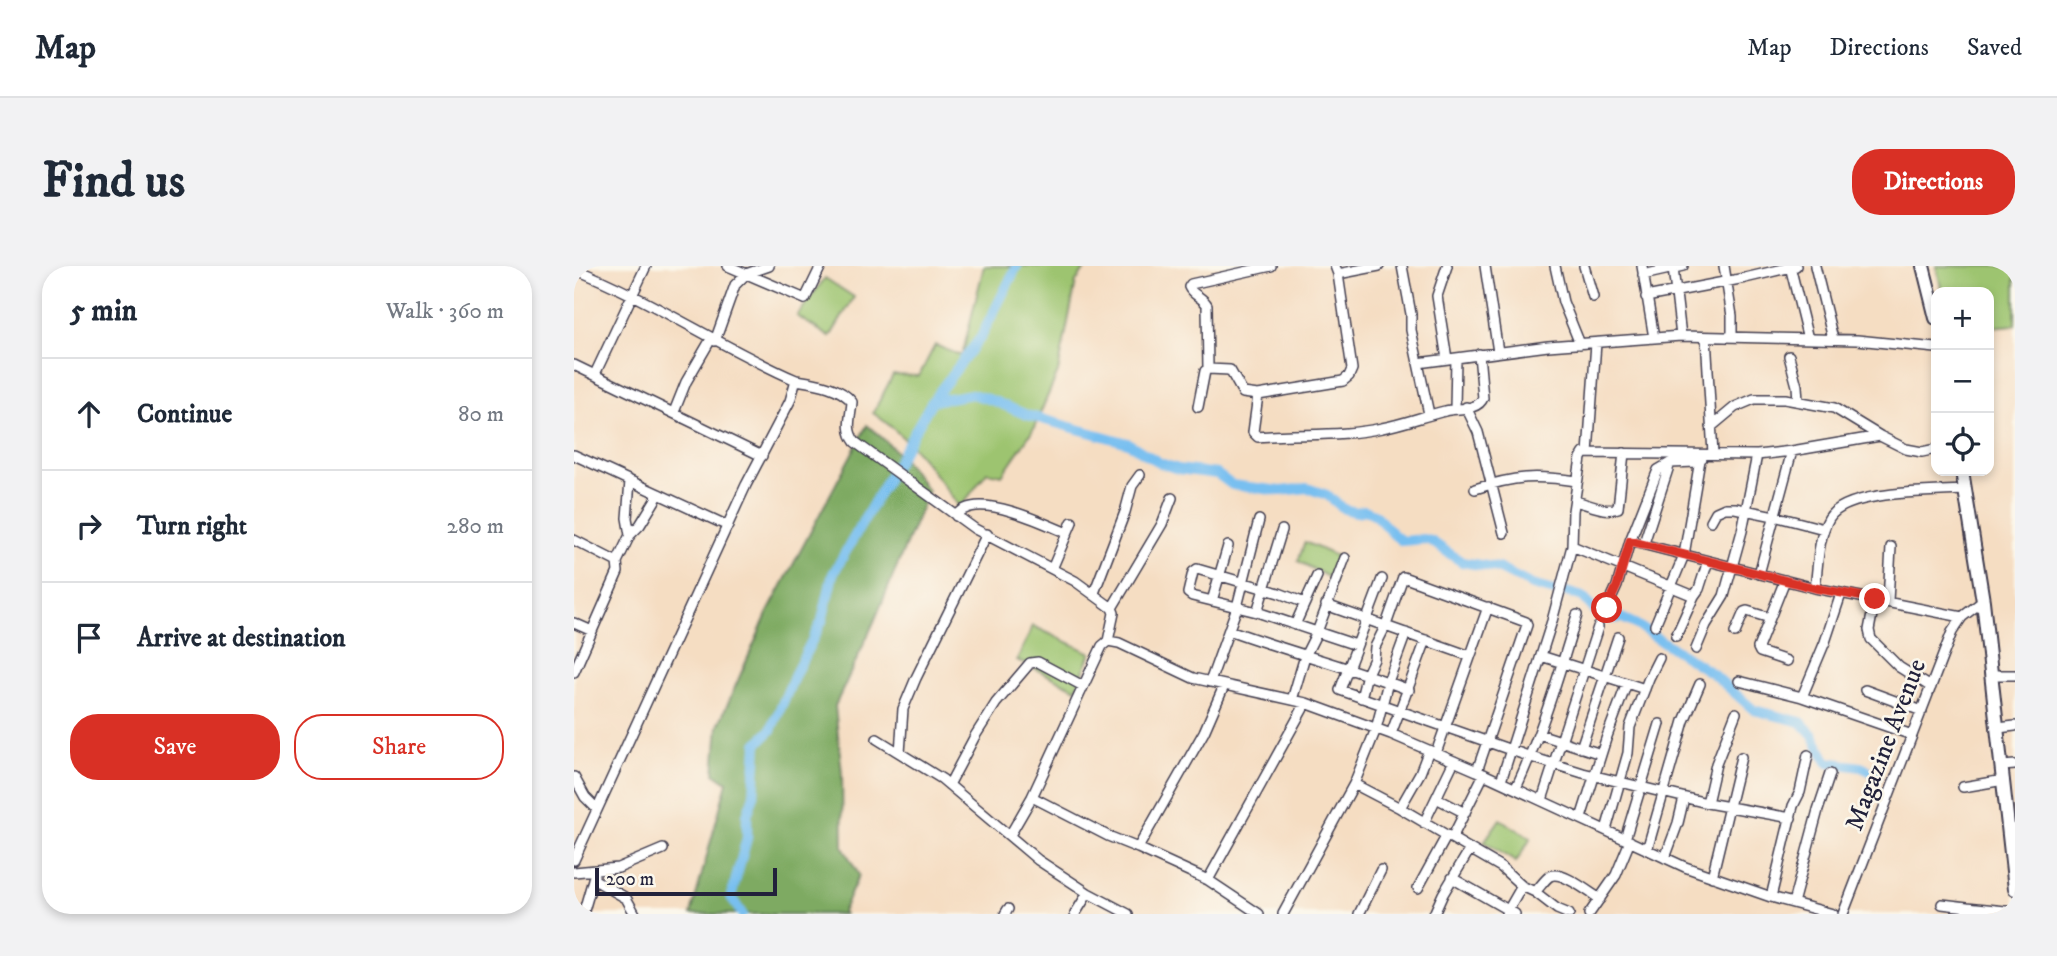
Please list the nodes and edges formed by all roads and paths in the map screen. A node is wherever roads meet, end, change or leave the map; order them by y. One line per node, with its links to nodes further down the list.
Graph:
1 (646, 266): 24 (street)
2 (728, 266): 21 (street)
3 (769, 266): 21 (street)
4 (821, 266): 21 (street)
5 (1271, 266): 46 (street)
6 (1379, 266): 19 (street)
7 (1402, 266): 44 (street)
8 (1447, 266): 43 (street)
9 (1485, 266): 40 (street)
10 (1555, 266): 37 (street)
11 (1584, 266): 25 (street)
12 (1684, 266): 17 (street)
13 (1724, 266): 22 (street)
14 (1792, 266): 22 (street); 33 (street)
15 (1815, 266): 35 (street)
16 (1923, 266): 27 (main road)
17 (1673, 268): 20 (street); 23 (street)
18 (574, 270): 24 (street)
19 (1336, 270): 49 (street)
20 (1642, 270): 26 (street)
21 (746, 274): 34 (street)
22 (1726, 282): 23 (street); 31 (street)
23 (1675, 291): 26 (street); 29 (street)
24 (631, 296): 28 (street); 47 (street)
25 (1593, 297)
26 (1646, 297): 32 (street)
27 (1931, 298)
28 (696, 331): 34 (street); 39 (street)
29 (1681, 336): 30 (street); 32 (street)
30 (1706, 337): 31 (street); 56 (street)
31 (1732, 337): 33 (street)
32 (1654, 338): 36 (street)
33 (1808, 339): 35 (street)
34 (713, 340): 39 (street); 48 (street)
35 (1833, 340): 38 (street)
36 (1596, 343): 37 (street); 60 (street)
37 (1580, 344): 40 (street)
38 (1931, 348)
39 (703, 352): 54 (street)
40 (1498, 352): 41 (street)
41 (1479, 354): 43 (street); 52 (street)
42 (1789, 356): 50 (street)
43 (1452, 359): 44 (street); 53 (street)
44 (1418, 363): 55 (street)
45 (574, 365): 47 (street)
46 (1208, 369): 49 (street); 51 (street)
47 (595, 374): 54 (street)
48 (796, 380): 64 (street); 78 (street)
49 (1258, 395): 55 (street)
50 (1798, 401): 56 (street); 57 (street)
51 (1198, 407)
52 (1466, 407): 53 (street); 71 (street)
53 (1455, 409): 55 (street)
54 (674, 412): 64 (street)
55 (1429, 414)
56 (1711, 427): 65 (street)
57 (1880, 436): 58 (street); 59 (street)
58 (1931, 450)
59 (1792, 451): 63 (street); 79 (street)
60 (1588, 453): 61 (street); 70 (street)
61 (1624, 453): 65 (street); 76 (street)
62 (574, 455): 69 (street)
63 (1757, 455): 65 (street); 77 (street)
64 (762, 456): 83 (street)
65 (1707, 456): 66 (street); 96 (street)
66 (1670, 463): 91 (street); 92 (street)
67 (1140, 475): 112 (street)
68 (1963, 476): 73 (main road)
69 (630, 481): 74 (street); 89 (street)
70 (1577, 481): 71 (street); 76 (street)
71 (1492, 484): 72 (street); 87 (street)
72 (1475, 489)
73 (1965, 490): 84 (street); 118 (main road)
74 (659, 494): 83 (street); 89 (street)
75 (1172, 498): 123 (street)
76 (1575, 500): 94 (street)
77 (1746, 510): 79 (street); 81 (street); 101 (street)
78 (956, 516): 86 (street); 88 (street)
79 (1774, 516): 84 (street); 103 (street)
80 (1259, 520): 108 (street)
81 (1711, 521)
82 (1072, 522): 86 (street)
83 (728, 526): 220 (street)
84 (1824, 529): 110 (street)
85 (1282, 530): 111 (street)
86 (1067, 533): 102 (street)
87 (1504, 533)
88 (987, 534): 102 (street); 192 (street)
89 (630, 535): 99 (street)
90 (574, 540): 99 (street)
91 (1630, 541): 92 (street); 100 (street)
92 (1644, 543): 96 (street)
93 (1228, 546): 104 (street)
94 (1572, 546): 100 (street); 148 (street)
95 (1891, 547): 117 (street)
96 (1685, 555): 98 (street); 109 (street)
97 (1345, 558): 120 (street)
98 (1708, 561): 101 (street); 114 (street)
99 (617, 562): 136 (street)
100 (1623, 566): 109 (street); 124 (street)
101 (1733, 567): 103 (street); 145 (street)
102 (1052, 569): 112 (street)
103 (1759, 574): 107 (street)
104 (1219, 576): 108 (street); 116 (street); 116 (street)
105 (1317, 576): 119 (street)
106 (1382, 579): 128 (street)
107 (1786, 580): 110 (street); 129 (street)
108 (1244, 584): 111 (street); 121 (street)
109 (1671, 587): 114 (street); 133 (street)
110 (1815, 588): 113 (street)
111 (1264, 589): 119 (street); 125 (street)
112 (1094, 593): 123 (street)
113 (1841, 594): 115 (street); 170 (street)
114 (1694, 596): 140 (street)
115 (1875, 599): 117 (street); 166 (street)
116 (1212, 601): 121 (street)
117 (1888, 601): 127 (street)
118 (1983, 601): 127 (street, Magazine Avenue); 157 (main road)
119 (1305, 603): 131 (street)
120 (1326, 606): 128 (street); 137 (street)
121 (1237, 607): 125 (street); 135 (street)
122 (1488, 607): 132 (street); 147 (street); 188 (street)
123 (1112, 608): 143 (street)
124 (1607, 608)
125 (1257, 612): 131 (street)
126 (1577, 615): 151 (street)
127 (1962, 617): 166 (street, Magazine Avenue)
128 (1367, 618): 132 (street); 144 (street)
129 (1770, 618): 139 (street); 150 (street)
130 (574, 623): 136 (street)
131 (1294, 625): 137 (street)
132 (1385, 625): 138 (street); 155 (street)
133 (1655, 625)
134 (1598, 627): 153 (street)
135 (1229, 630): 146 (street); 160 (street)
136 (592, 631): 154 (street)
137 (1317, 632): 144 (street); 146 (street)
138 (1406, 633): 142 (street); 161 (street)
139 (1735, 634)
140 (1676, 636)
141 (1618, 637): 156 (street)
142 (1426, 640): 147 (street); 168 (street)
143 (1108, 641): 160 (street); 164 (street)
144 (1356, 645): 152 (street)
145 (1696, 649)
146 (1305, 656): 152 (street); 172 (street)
147 (1470, 656): 180 (street)
148 (1541, 656): 151 (street); 190 (street)
149 (1659, 658): 167 (street)
150 (1787, 661)
151 (1563, 663): 153 (street); 184 (street)
152 (1347, 669): 155 (street); 171 (street)
153 (1585, 670): 156 (street); 187 (street)
154 (574, 672)
155 (1367, 674): 161 (street); 171 (street)
156 (1605, 675): 162 (street); 189 (street)
157 (1991, 675): 158 (street); 181 (main road)
158 (2015, 675)
159 (1739, 681): 170 (street)
160 (1210, 682): 165 (street)
161 (1388, 682): 168 (street); 174 (street)
162 (1627, 683): 167 (street); 193 (street)
163 (1700, 684): 212 (street)
164 (1083, 686): 208 (street); 213 (street)
165 (1224, 686): 172 (street); 229 (street)
166 (1931, 687): 175 (street, Magazine Avenue)
167 (1646, 689): 205 (street)
168 (1409, 690): 176 (street)
169 (1865, 690): 175 (street)
170 (1801, 697): 185 (street)
171 (1361, 698): 174 (street)
172 (1292, 700): 173 (street)
173 (1306, 704): 182 (street); 240 (street)
174 (1382, 706): 176 (street); 182 (street)
175 (1922, 711): 185 (street, Magazine Avenue)
176 (1401, 712): 180 (street); 183 (street)
177 (1737, 713): 217 (street)
178 (1660, 724): 209 (street)
179 (2015, 726): 181 (street)
180 (1445, 727): 188 (street); 191 (street)
181 (1998, 728): 199 (main road)
182 (1376, 729): 183 (street); 207 (street)
183 (1391, 734): 191 (street)
184 (1539, 734): 187 (street); 195 (street)
185 (1912, 735): 264 (street, Magazine Avenue)
186 (877, 739): 192 (street)
187 (1560, 741): 189 (street); 198 (street)
188 (1487, 742): 190 (street); 200 (street)
189 (1581, 748): 193 (street)
190 (1511, 750): 195 (street); 206 (street)
191 (1432, 752): 197 (street); 219 (street)
192 (900, 753): 208 (street)
193 (1601, 754): 202 (street)
194 (1808, 755): 223 (street)
195 (1531, 757): 198 (street); 211 (street)
196 (1741, 757): 218 (street)
197 (1454, 761): 200 (street); 214 (street)
198 (1553, 764): 202 (street); 216 (street)
199 (2008, 765): 204 (main road)
200 (1481, 772): 206 (street); 221 (street)
201 (1830, 774): 248 (street)
202 (1594, 775): 205 (street); 222 (street)
203 (574, 777): 220 (street)
204 (2004, 780): 210 (street); 243 (main road)
205 (1620, 781): 209 (street); 225 (street)
206 (1501, 782): 211 (street)
207 (1354, 784): 219 (street); 258 (street)
208 (949, 785): 226 (street)
209 (1642, 786): 212 (street); 228 (street)
210 (1963, 786)
211 (1516, 789): 216 (street)
212 (1663, 792): 215 (street); 232 (street)
213 (1032, 797): 226 (street); 229 (street)
214 (1436, 798): 221 (street); 224 (street)
215 (1684, 798): 217 (street); 233 (street)
216 (1542, 800): 222 (street)
217 (1707, 803): 218 (street)
218 (1727, 807): 223 (street); 239 (street)
219 (1400, 808): 224 (street)
220 (597, 809): 234 (street)
221 (1465, 813): 227 (street)
222 (1581, 818): 225 (street)
223 (1791, 818): 246 (street)
224 (1424, 823): 227 (street)
225 (1606, 830): 228 (street)
226 (1010, 835): 245 (street)
227 (1450, 836): 231 (street); 242 (street)
228 (1628, 840): 232 (street); 247 (street)
229 (1138, 848): 240 (street)
230 (663, 849): 237 (street)
231 (1470, 849): 238 (street); 241 (street)
232 (1647, 849): 233 (street)
233 (1665, 858): 239 (street)
234 (574, 860)
235 (1381, 870): 259 (street)
236 (574, 872): 237 (street)
237 (595, 875): 253 (street); 254 (street)
238 (1452, 877): 252 (street); 260 (street)
239 (1712, 877): 246 (street)
240 (1208, 880): 257 (street)
241 (1522, 886): 244 (street); 252 (street)
242 (1418, 888)
243 (2015, 889)
244 (1535, 892): 247 (street); 261 (street)
245 (1088, 893): 255 (street); 256 (street)
246 (1771, 897): 248 (street)
247 (1600, 899): 262 (street)
248 (1793, 903): 263 (street)
249 (1942, 904): 250 (street)
250 (1966, 910): 251 (street)
251 (2015, 912)
252 (1509, 913)
253 (583, 914)
254 (635, 914)
255 (1075, 914)
256 (1128, 914)
257 (1259, 914)
258 (1283, 914)
259 (1359, 914)
260 (1434, 914)
261 (1569, 914)
262 (1589, 914)
263 (1833, 914)
264 (1843, 914)

